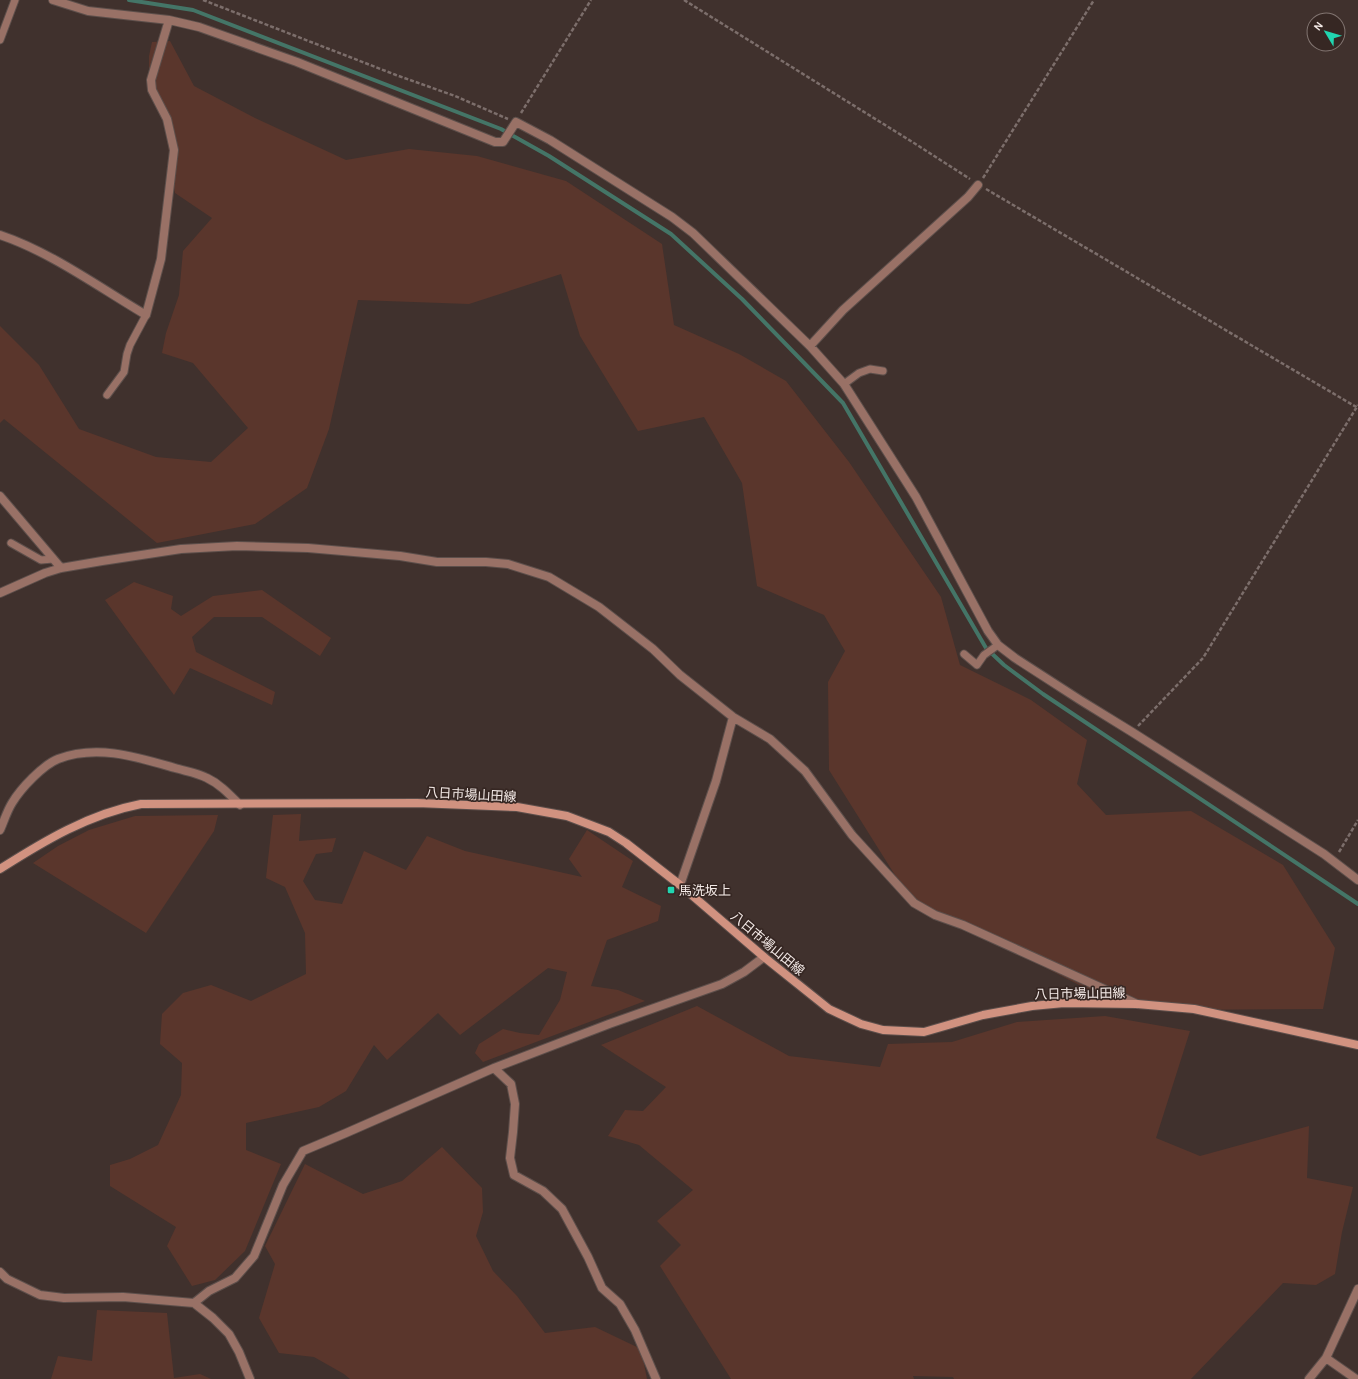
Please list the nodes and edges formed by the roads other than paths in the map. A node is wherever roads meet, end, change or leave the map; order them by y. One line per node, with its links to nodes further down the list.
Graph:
1 (15, 0): 4 (lane)
2 (53, 0): 3 (street)
3 (169, 20): 8 (street); 9 (street)
4 (2, 28): 5 (lane)
5 (0, 40)
6 (978, 185): 9 (street)
7 (0, 235): 8 (street)
8 (146, 315): 12 (lane)
9 (810, 346): 11 (street)
10 (883, 371): 11 (lane)
11 (844, 384): 18 (street)
12 (107, 395)
13 (0, 496): 15 (street)
14 (11, 543): 15 (lane)
15 (53, 559): 16 (street)
16 (61, 568): 17 (street); 20 (street)
17 (0, 593)
18 (998, 645): 19 (lane); 24 (street)
19 (964, 654)
20 (733, 717): 25 (street); 27 (street)
21 (240, 805): 22 (street); 23 (main road, 八日市場山田線); 25 (main road, 八日市場山田線)
22 (0, 830)
23 (0, 869)
24 (1358, 880)
25 (680, 885): 26 (main road, 八日市場山田線)
26 (764, 957): 27 (main road, 八日市場山田線); 29 (street)
27 (1137, 1004): 28 (main road, 八日市場山田線)
28 (1358, 1045)
29 (494, 1068): 32 (street); 35 (street)
30 (0, 1272): 32 (street)
31 (1358, 1289): 33 (street)
32 (194, 1303): 34 (street)
33 (1326, 1358): 36 (street); 37 (street)
34 (250, 1379)
35 (656, 1379)
36 (1309, 1379)
37 (1356, 1379)

